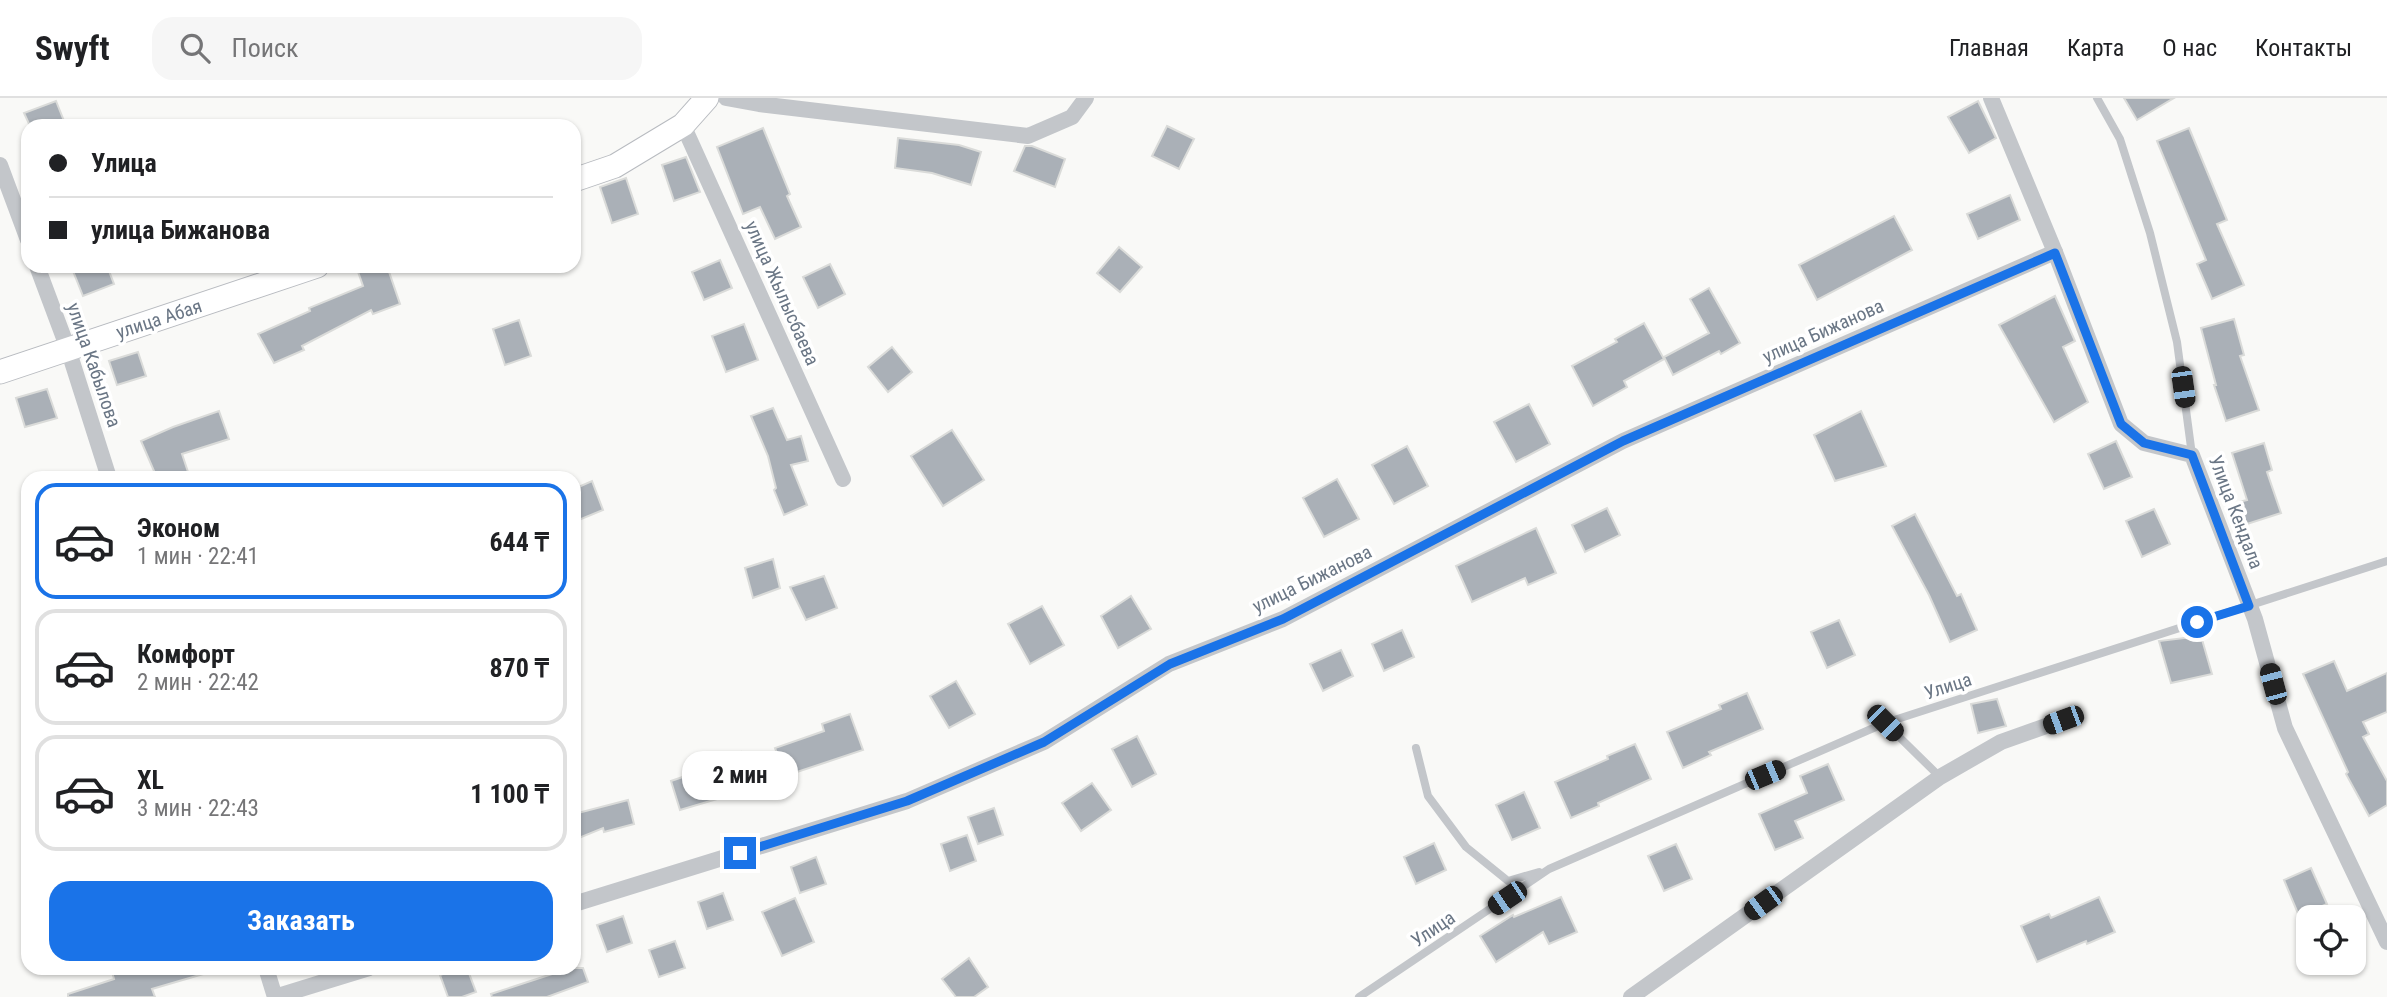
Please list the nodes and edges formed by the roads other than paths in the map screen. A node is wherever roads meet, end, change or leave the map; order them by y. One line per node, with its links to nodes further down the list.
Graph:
1 (708, 98): 6 (street)
2 (726, 98): 3 (street)
3 (1086, 98)
4 (1991, 98): 10 (street, Улица Кендала)
5 (2097, 98): 15 (lane)
6 (683, 125): 8 (street); 17 (street, улица Жылысбаева)
7 (0, 164): 9 (street)
8 (581, 178)
9 (21, 221)
10 (2055, 253): 15 (street, Улица Кендала); 25 (street, улица Бижанова)
11 (40, 273): 13 (street, улица Кабылова)
12 (296, 273): 13 (street, улица Абая)
13 (68, 349): 14 (street, улица Абая); 16 (street, улица Кабылова)
14 (0, 372)
15 (2192, 455): 19 (street, Улица Кендала)
16 (107, 471)
17 (843, 479)
18 (2387, 561): 19 (lane, Улица)
19 (2249, 606): 21 (lane, Улица); 26 (street, Улица Кендала)
20 (2063, 720): 23 (street)
21 (1885, 723): 23 (lane); 24 (lane, Улица)
22 (1416, 748): 24 (lane)
23 (1940, 777): 31 (street)
24 (1549, 869): 30 (lane, Улица)
25 (581, 902)
26 (2387, 942)
27 (268, 975): 29 (street)
28 (346, 975): 29 (street)
29 (275, 997)
30 (1359, 997)
31 (1631, 997)

